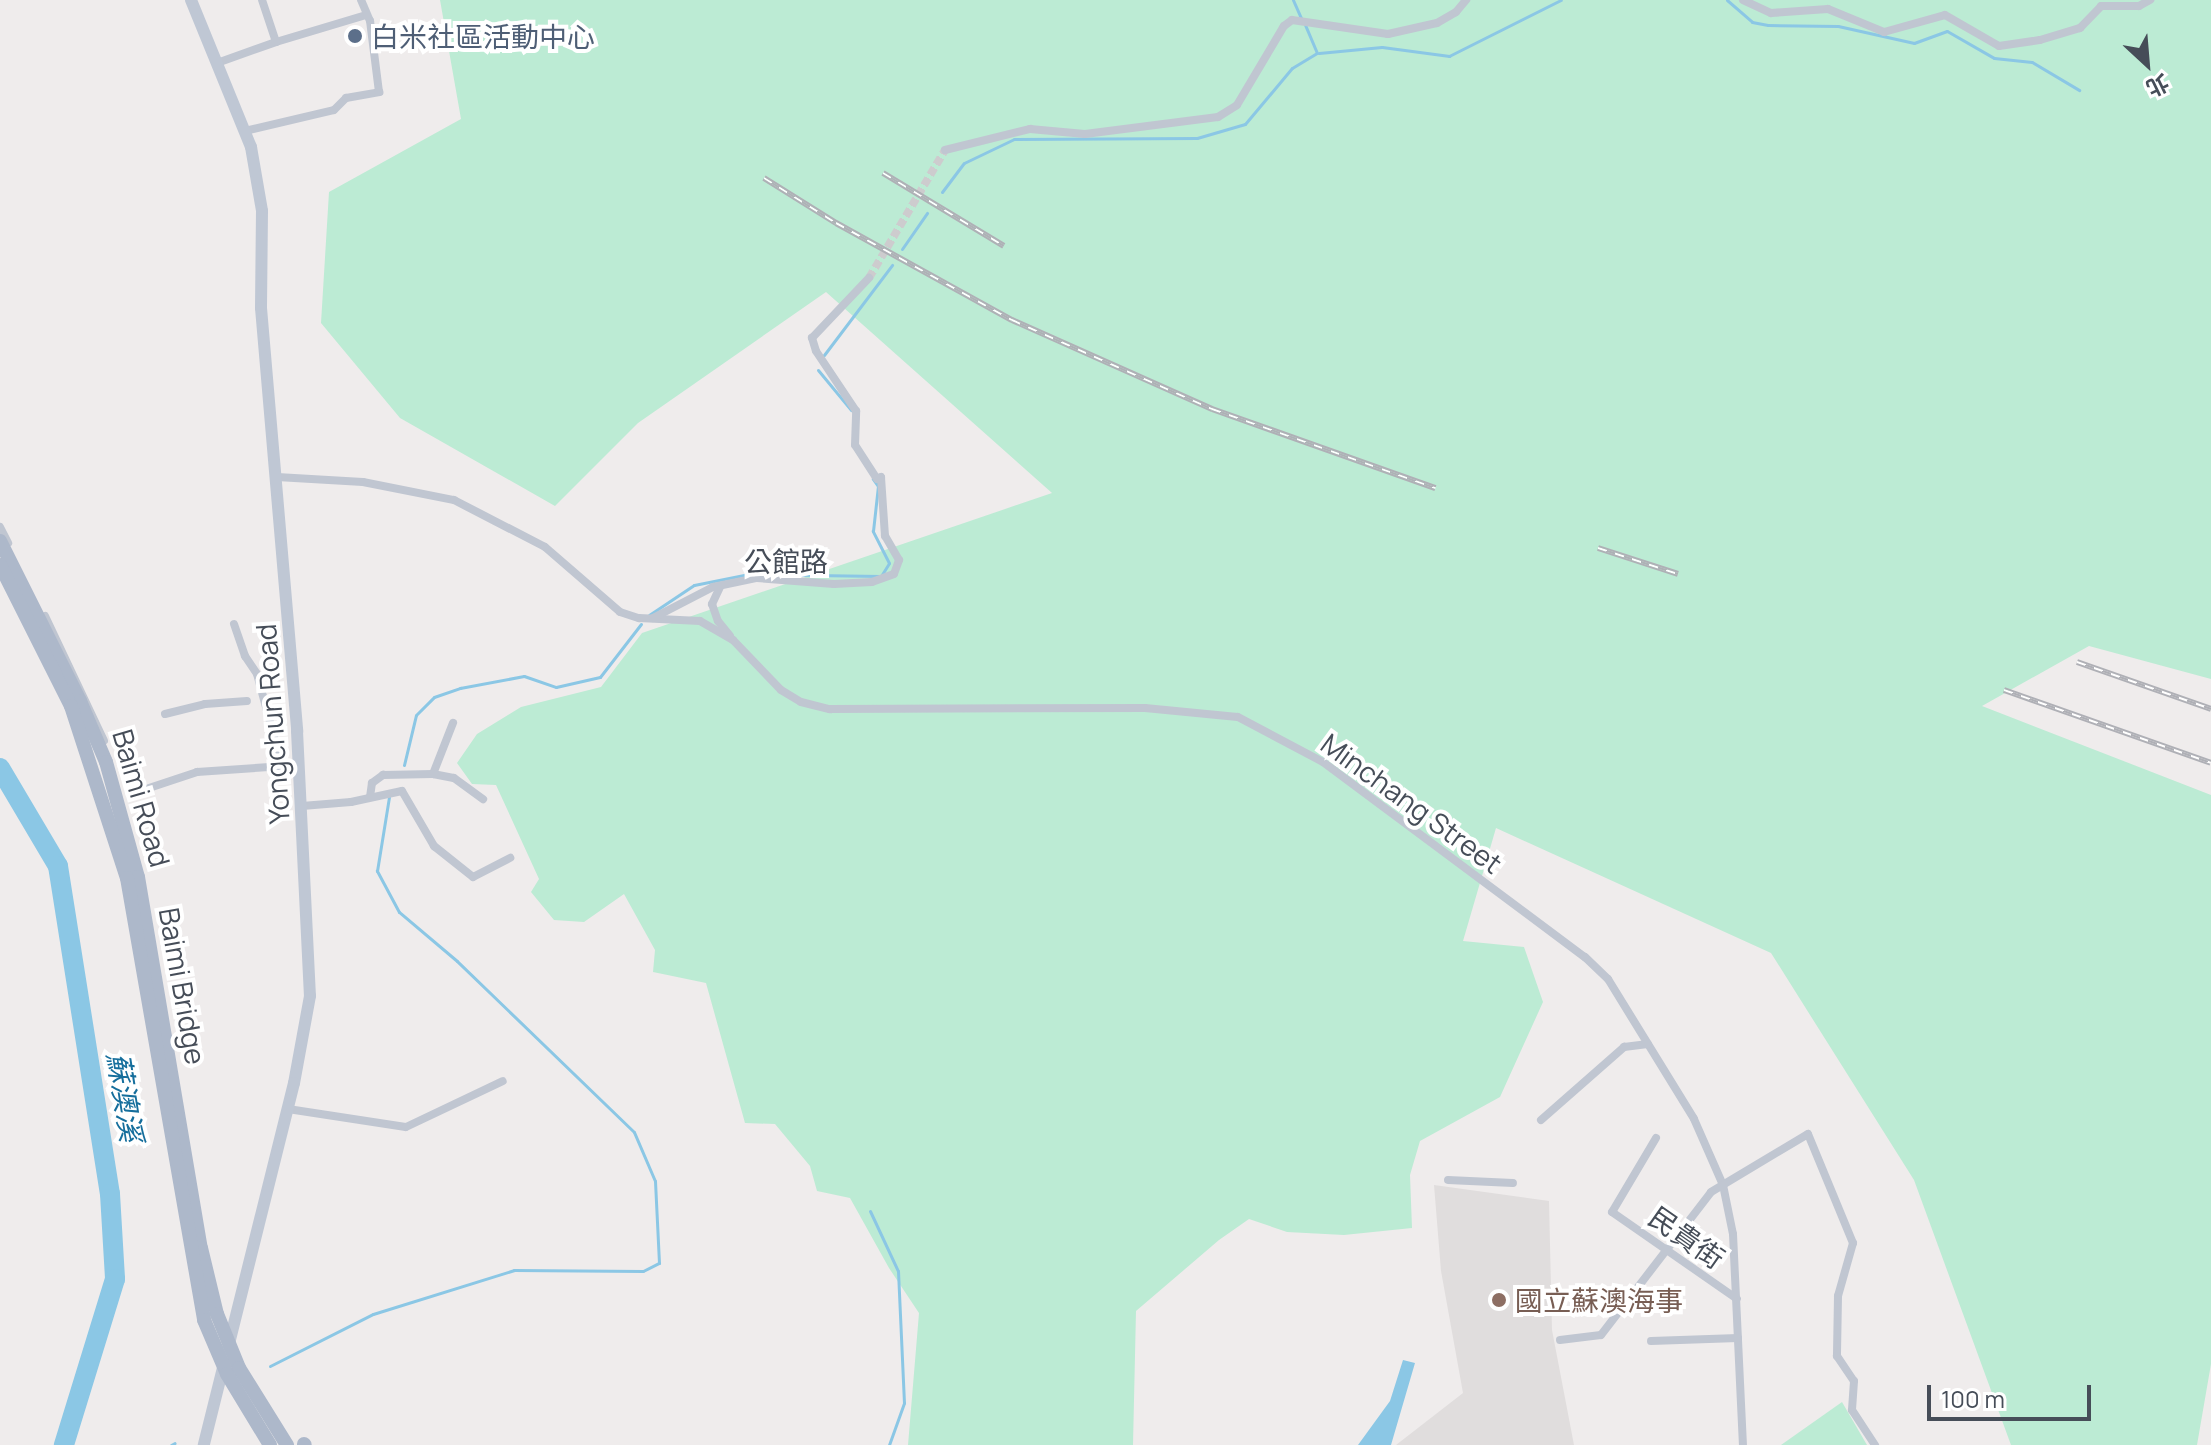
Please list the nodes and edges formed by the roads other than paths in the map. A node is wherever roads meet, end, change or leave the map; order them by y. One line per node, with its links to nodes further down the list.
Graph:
1 (191, 0): 9 (street, Yongchun Road)
2 (262, 0): 8 (street)
3 (361, 0): 7 (street)
4 (1466, 0): 11 (street)
5 (1743, 0): 6 (street)
6 (2150, 0)
7 (366, 15): 8 (street); 10 (street)
8 (276, 42): 9 (street)
9 (217, 63): 10 (street, Yongchun Road)
10 (245, 131): 13 (street, Yongchun Road)
11 (945, 150)
12 (869, 278): 17 (street, 公館路)
13 (277, 477): 18 (street); 24 (street, Yongchun Road)
14 (0, 527): 43 (street, Baimi Road)
15 (0, 541): 41 (main road, Baimi Bridge, bridge)
16 (0, 565): 48 (main road, Baimi Bridge, bridge)
17 (720, 587): 18 (street, 公館路); 20 (street)
18 (653, 619): 20 (street, Minchang Street)
19 (234, 624): 25 (street)
20 (733, 640): 32 (street, Minchang Street)
21 (247, 701): 22 (street)
22 (165, 714)
23 (453, 723): 26 (street)
24 (299, 765): 25 (street); 30 (street, Yongchun Road)
25 (282, 766): 27 (street)
26 (433, 774): 28 (street); 29 (street)
27 (146, 789)
28 (370, 797): 30 (street); 31 (street)
29 (483, 799)
30 (302, 806): 34 (street, Yongchun Road)
31 (510, 858)
32 (1648, 1044): 35 (street); 39 (street, Minchang Street)
33 (503, 1081): 34 (street)
34 (288, 1109): 43 (street, Yongchun Road)
35 (1541, 1120)
36 (1656, 1138): 40 (street, 民貴街)
37 (1448, 1180): 38 (street)
38 (1513, 1183)
39 (1723, 1185): 40 (street); 42 (street, Minchang Street); 52 (street)
40 (1668, 1251): 42 (street, 民貴街); 45 (street)
41 (213, 1298): 49 (main road, Baimi Bridge, bridge); 50 (main road, bridge)
42 (1737, 1299): 44 (street, Minchang Street)
43 (233, 1335): 47 (street, Yongchun Road)
44 (1738, 1338): 46 (street); 51 (street, Minchang Street)
45 (1560, 1340)
46 (1651, 1341)
47 (204, 1445)
48 (270, 1445)
49 (287, 1445)
50 (298, 1445)
51 (1743, 1445)
52 (1875, 1445)

